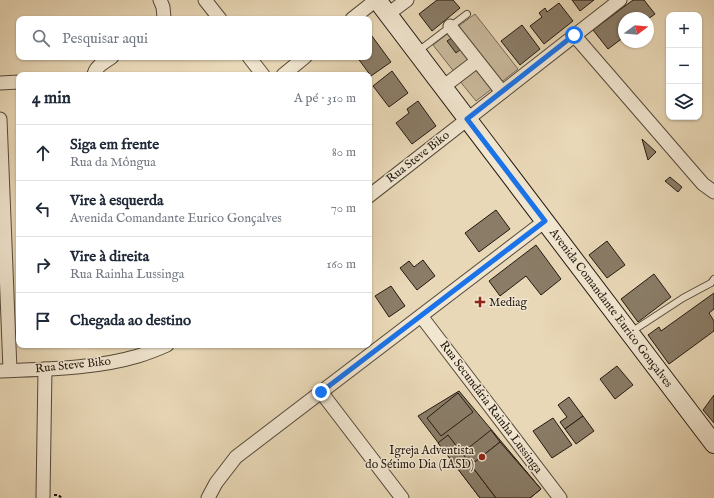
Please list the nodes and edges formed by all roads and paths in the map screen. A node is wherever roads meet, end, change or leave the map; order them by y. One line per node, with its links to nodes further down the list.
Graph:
1 (160, 0): 8 (street)
2 (205, 0): 9 (street)
3 (377, 0): 6 (main road, Avenida Comandante Eurico Gonçalves); 10 (street)
4 (407, 0): 6 (street)
5 (620, 0): 12 (street, Rua Steve Biko)
6 (388, 14): 13 (main road, Avenida Comandante Eurico Gonçalves)
7 (467, 14): 11 (lane)
8 (164, 16)
9 (218, 16)
10 (356, 16)
11 (450, 26): 13 (lane); 17 (street)
12 (574, 35): 24 (street, Rua Steve Biko); 27 (street)
13 (417, 52): 23 (main road, Avenida Comandante Eurico Gonçalves)
14 (107, 60): 18 (street)
15 (251, 60): 19 (street)
16 (301, 60): 20 (street)
17 (477, 61): 23 (street); 24 (street)
18 (94, 72)
19 (261, 72)
20 (287, 72)
21 (16, 82): 22 (street)
22 (0, 83)
23 (443, 87): 26 (main road, Avenida Comandante Eurico Gonçalves)
24 (502, 92): 26 (street, Rua Steve Biko)
25 (0, 119): 35 (street)
26 (467, 119): 28 (street, Rua Steve Biko); 29 (main road, Avenida Comandante Eurico Gonçalves)
27 (714, 192)
28 (372, 194)
29 (545, 221): 31 (street); 32 (main road, Avenida Comandante Eurico Gonçalves)
30 (714, 279): 32 (lane)
31 (422, 316): 36 (street); 41 (street, Rua Secundária Rainha Lussinga)
32 (630, 333): 37 (main road, Avenida Comandante Eurico Gonçalves)
33 (159, 348): 34 (street, Rua Steve Biko)
34 (45, 369): 35 (street, Rua Steve Biko); 38 (street)
35 (5, 370)
36 (321, 392): 39 (street); 40 (street)
37 (714, 444)
38 (43, 496)
39 (396, 496)
40 (208, 498)
41 (560, 498)

